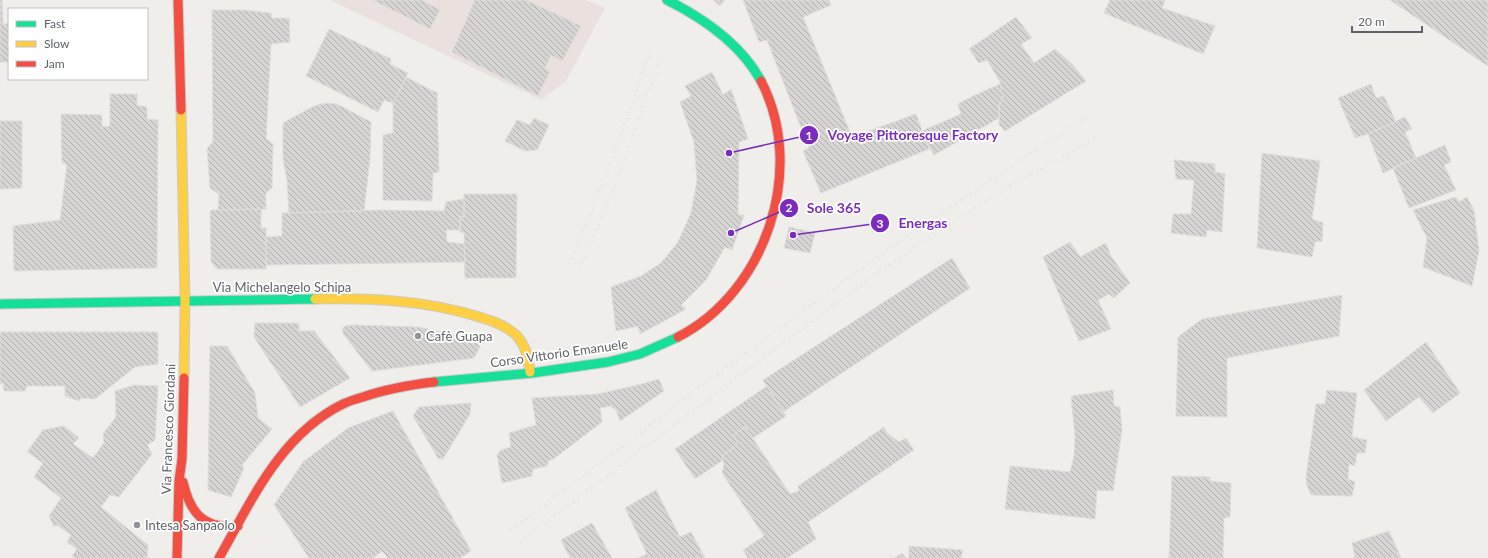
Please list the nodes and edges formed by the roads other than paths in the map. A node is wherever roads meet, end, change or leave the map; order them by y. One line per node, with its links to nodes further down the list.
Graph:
1 (178, 0): 3 (street, Via Francesco Giordani)
2 (667, 0): 5 (street, Corso Vittorio Emanuele)
3 (185, 300): 4 (street, Via Michelangelo Schipa); 5 (street, Via Michelangelo Schipa); 6 (street, Via Francesco Giordani)
4 (0, 304)
5 (530, 372): 7 (street, Corso Vittorio Emanuele)
6 (182, 459): 7 (street); 8 (street, Via Francesco Giordani)
7 (238, 526): 9 (street, Corso Vittorio Emanuele)
8 (177, 558)
9 (219, 558)

